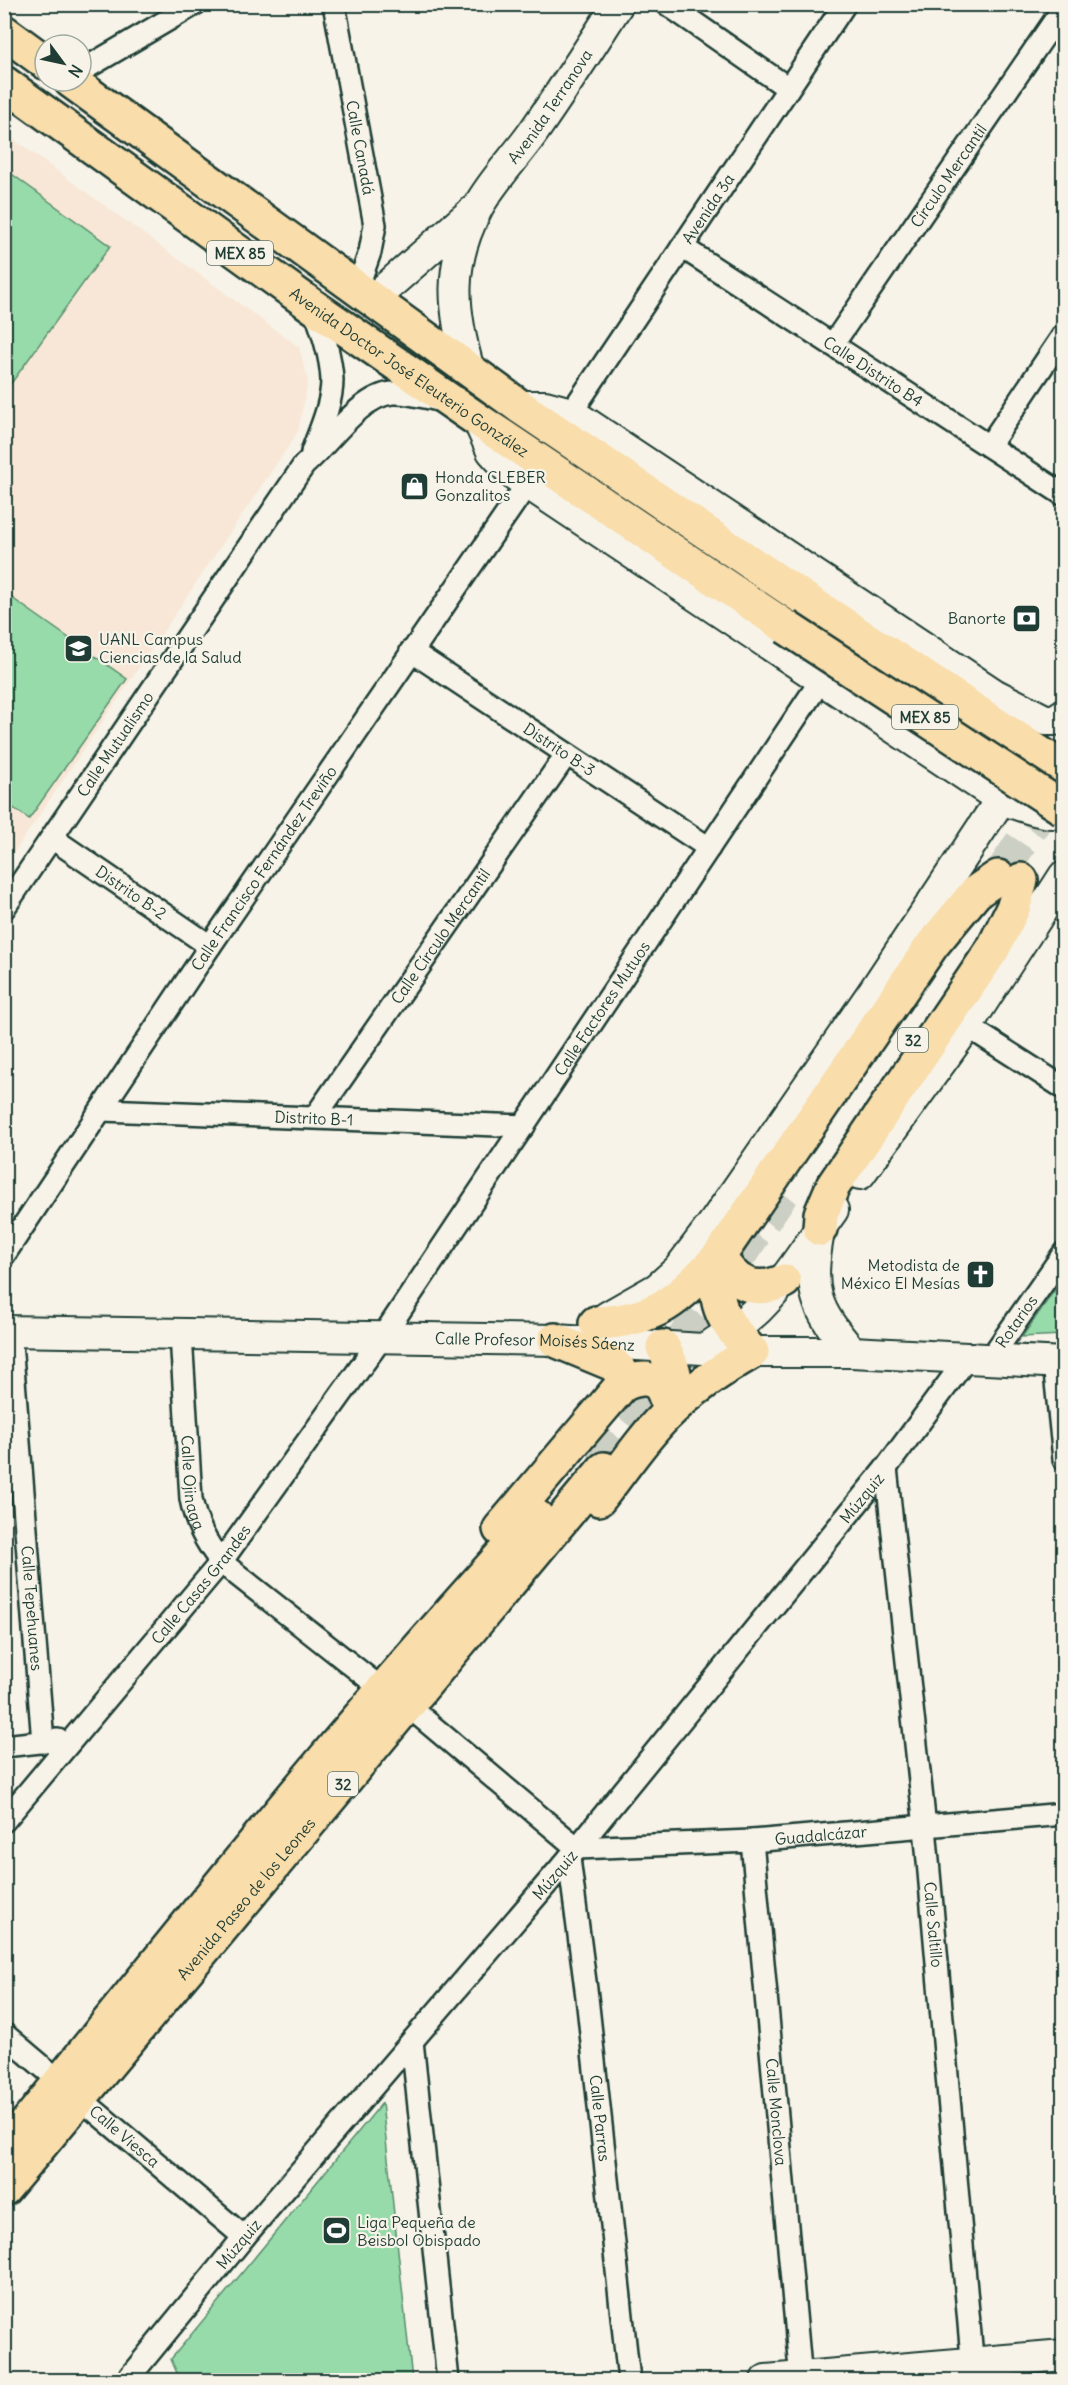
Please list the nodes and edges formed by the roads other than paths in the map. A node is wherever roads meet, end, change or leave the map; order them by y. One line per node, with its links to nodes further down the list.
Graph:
1 (195, 4): 9 (street)
2 (334, 4): 15 (street, Calle Canadá)
3 (618, 4): 13 (street, Avenida Terranova)
4 (667, 4): 11 (street)
5 (846, 4): 11 (street, Avenida 3a)
6 (1064, 7): 18 (street, Círculo Mercantil)
7 (4, 32): 8 (main road)
8 (33, 53)
9 (93, 64)
10 (4, 83): 16 (main road, Avenida Doctor José Eleuterio González / MEX 85)
11 (788, 88): 14 (street, Avenida 3a)
12 (87, 93): 15 (main road, Avenida Doctor José Eleuterio González / MEX 85)
13 (479, 206): 15 (street, Avenida Terranova); 19 (street, Avenida Terranova)
14 (682, 247): 18 (street, Calle Distrito B4); 22 (street, Avenida 3a)
15 (364, 295): 19 (main road, Avenida Doctor José Eleuterio González / MEX 85)
16 (314, 307): 20 (main road, Avenida Doctor José Eleuterio González / MEX 85); 25 (street, Calle Mutualismo)
17 (1064, 334): 24 (street)
18 (833, 344): 24 (street, Calle Distrito B4)
19 (469, 370): 21 (main road, Avenida Doctor José Eleuterio González / MEX 85)
20 (451, 402): 23 (main road, Avenida Doctor José Eleuterio González / MEX 85); 25 (street, Calle Mutualismo)
21 (519, 406): 22 (street); 32 (main road, Avenida Doctor José Eleuterio González / MEX 85)
22 (571, 412): 30 (street)
23 (478, 420): 26 (street); 34 (main road, Avenida Doctor José Eleuterio González / MEX 85, bridge)
24 (989, 446): 27 (street, Calle Distrito B4)
25 (309, 462): 35 (street, Calle Mutualismo)
26 (528, 483): 28 (street, Calle Francisco Fernández Treviño); 29 (street)
27 (1064, 495)
28 (411, 651): 31 (street, Distrito B-3); 40 (street, Calle Francisco Fernández Treviño)
29 (821, 680): 33 (street); 36 (street, Calle Factores Mutuos)
30 (1054, 717)
31 (566, 755): 36 (street, Distrito B-3); 44 (street, Calle Círculo Mercantil)
32 (1064, 769)
33 (1001, 799): 34 (street); 46 (street)
34 (1064, 810)
35 (52, 838): 39 (street, Calle Mutualismo); 40 (street, Distrito B-2)
36 (709, 848): 45 (street, Calle Factores Mutuos)
37 (1007, 876): 47 (main road, 32); 47 (main road); 50 (main road)
38 (1064, 876): 41 (street)
39 (4, 908)
40 (210, 946): 43 (street, Calle Francisco Fernández Treviño)
41 (967, 1026): 42 (street); 47 (street)
42 (1064, 1088)
43 (102, 1110): 44 (street, Distrito B-1); 49 (street, Calle Francisco Fernández Treviño)
44 (315, 1117): 45 (street, Distrito B-1)
45 (524, 1126): 55 (street, Calle Factores Mutuos)
46 (728, 1204): 50 (street); 52 (street)
47 (804, 1205): 51 (street); 59 (street)
48 (1064, 1253): 60 (street, Rotarios)
49 (4, 1255)
50 (719, 1256): 51 (main road); 52 (main road); 57 (main road)
51 (784, 1281): 57 (street)
52 (596, 1323): 56 (street)
53 (7, 1330): 54 (street, Calle Profesor Moisés Sáenz); 71 (street, Calle Tepehuanes)
54 (181, 1335): 55 (street, Calle Profesor Moisés Sáenz); 66 (street, Calle Ojinaga)
55 (383, 1336): 56 (street, Calle Profesor Moisés Sáenz); 66 (street, Calle Casas Grandes)
56 (555, 1340): 58 (street, Calle Profesor Moisés Sáenz); 62 (main road)
57 (742, 1342): 58 (street, Calle Profesor Moisés Sáenz); 59 (street); 63 (main road)
58 (663, 1347): 63 (main road)
59 (852, 1352): 60 (street)
60 (979, 1358): 61 (street); 65 (street, Múzquiz)
61 (1059, 1363): 64 (street)
62 (622, 1385): 63 (main road); 67 (main road)
63 (668, 1413): 68 (main road)
64 (1064, 1459)
65 (886, 1468): 75 (street, Calle Saltillo); 77 (street, Múzquiz)
66 (221, 1562): 69 (street, Calle Ojinaga); 70 (street, Calle Casas Grandes)
67 (474, 1583): 68 (main road, Avenida Paseo de los Leones / 32); 69 (main road, Avenida Paseo de los Leones / 32)
68 (455, 1647): 69 (main road, Avenida Paseo de los Leones / 32)
69 (395, 1698): 77 (street, Calle Ojinaga); 80 (main road, Avenida Paseo de los Leones / 32)
70 (75, 1739): 71 (street); 74 (street, Calle Casas Grandes)
71 (43, 1742): 72 (street)
72 (4, 1746)
73 (1064, 1814): 75 (street, Guadalcázar)
74 (4, 1821)
75 (925, 1827): 76 (street, Guadalcázar); 85 (street, Calle Saltillo)
76 (752, 1841): 77 (street, Guadalcázar); 86 (street, Calle Monclova)
77 (573, 1853): 79 (street, Múzquiz); 89 (street, Calle Parras)
78 (4, 2034): 80 (street, Calle Viesca)
79 (412, 2041): 83 (street, Múzquiz); 88 (street)
80 (71, 2091): 81 (main road, Avenida Paseo de los Leones / 32); 82 (main road, Avenida Paseo de los Leones / 32); 83 (street, Calle Viesca)
81 (4, 2151)
82 (4, 2189)
83 (244, 2238): 87 (street, Múzquiz)
84 (1064, 2355): 85 (street)
85 (973, 2372): 86 (street)
86 (801, 2379): 90 (street)
87 (127, 2380)
88 (448, 2380)
89 (629, 2380)
90 (766, 2380)

